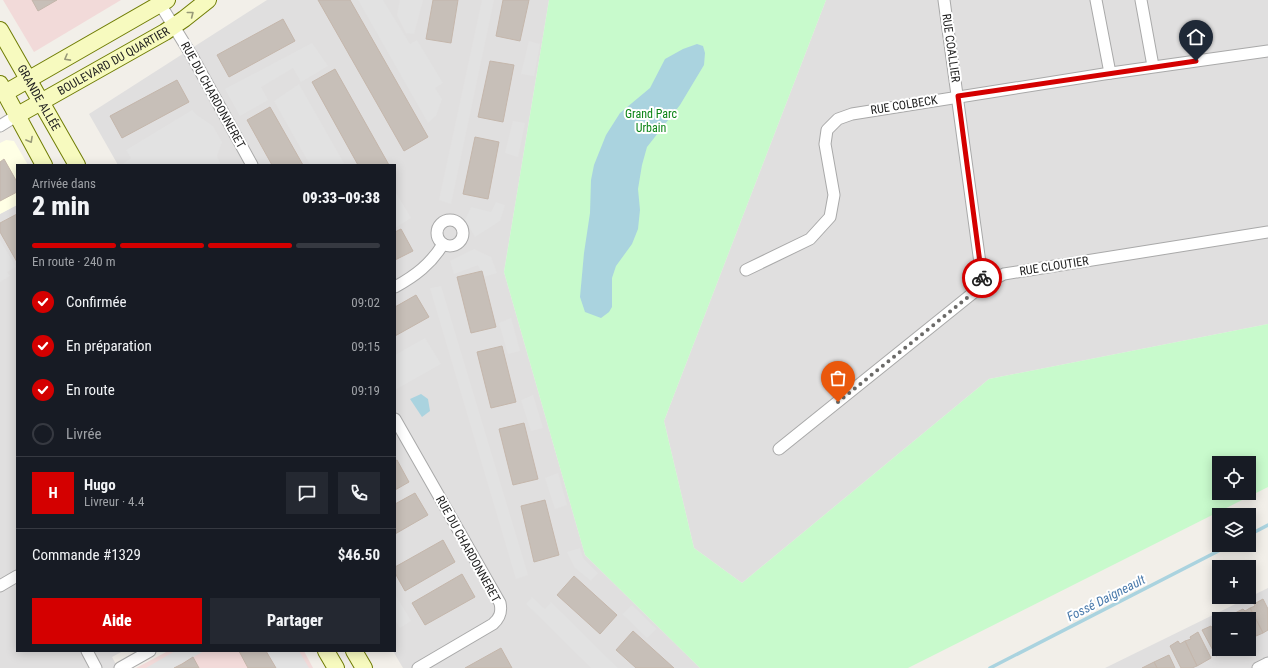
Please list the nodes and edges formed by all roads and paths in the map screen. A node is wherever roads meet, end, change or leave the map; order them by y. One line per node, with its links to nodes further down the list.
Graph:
1 (208, 0): 6 (main road, BOULEVARD DU QUARTIER, one-way to 1)
2 (944, 0): 13 (street, RUE COALLIER)
3 (1096, 0): 10 (street)
4 (1141, 0): 9 (street)
5 (163, 2): 6 (street, RUE DU CHARDONNERET); 11 (main road, BOULEVARD DU QUARTIER, one-way to 11)
6 (174, 26): 14 (main road, BOULEVARD DU QUARTIER); 19 (street, RUE DU CHARDONNERET)
7 (0, 30): 11 (main road, GRANDE ALLÉE)
8 (1268, 51): 9 (street, RUE COLBECK)
9 (1153, 66): 10 (street, RUE COLBECK)
10 (1110, 73): 13 (street, RUE COLBECK)
11 (28, 79): 12 (main road, BOULEVARD DU QUARTIER); 14 (main road, GRANDE ALLÉE)
12 (2, 91): 15 (main road)
13 (958, 96): 22 (street, RUE COLBECK); 23 (street, RUE COALLIER)
14 (41, 102): 15 (main road, BOULEVARD DU QUARTIER); 18 (main road, GRANDE ALLÉE)
15 (16, 116): 16 (street); 17 (main road, one-way to 17)
16 (0, 126)
17 (43, 164)
18 (76, 164)
19 (251, 164)
20 (1268, 232): 23 (street, RUE CLOUTIER)
21 (443, 244): 24 (street)
22 (746, 270)
23 (983, 285): 26 (street, RUE CLOUTIER)
24 (396, 286)
25 (396, 421): 38 (street, RUE DU CHARDONNERET)
26 (779, 449)
27 (16, 577): 28 (street)
28 (0, 586)
29 (88, 652): 34 (street)
30 (148, 652): 35 (street)
31 (327, 652): 36 (main road)
32 (355, 652): 37 (main road)
33 (1268, 663): 39 (street)
34 (96, 668)
35 (120, 668)
36 (336, 668)
37 (364, 668)
38 (418, 668)
39 (1258, 668)

